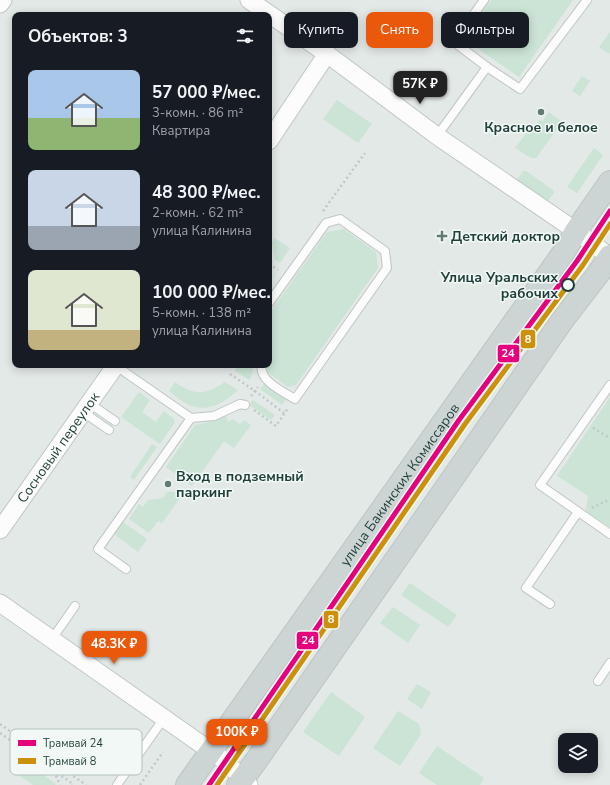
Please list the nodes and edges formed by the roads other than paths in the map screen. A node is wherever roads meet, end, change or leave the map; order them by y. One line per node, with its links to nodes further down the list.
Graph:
1 (3, 0): 5 (street)
2 (249, 0): 6 (street)
3 (484, 0): 11 (lane)
4 (587, 0): 11 (lane)
5 (0, 4)
6 (268, 12)
7 (272, 15): 8 (street)
8 (284, 22)
9 (318, 48): 12 (street)
10 (324, 48): 13 (street)
11 (487, 67): 13 (lane)
12 (272, 135)
13 (437, 136): 15 (street)
14 (610, 182): 15 (main road, улица Бакинских Комиссаров)
15 (576, 231): 16 (street); 39 (main road, улица Бакинских Комиссаров)
16 (610, 256): 41 (main road)
17 (272, 299): 20 (lane)
18 (114, 368): 23 (street, Сосновый переулок)
19 (120, 368): 24 (lane)
20 (261, 368)
21 (610, 385): 27 (lane)
22 (245, 405): 24 (lane)
23 (86, 408): 25 (lane); 26 (lane); 28 (street, Сосновый переулок)
24 (191, 418): 30 (lane)
25 (115, 421)
26 (109, 430)
27 (580, 513): 29 (lane); 32 (lane)
28 (0, 530)
29 (610, 534)
30 (126, 569)
31 (0, 603): 34 (street)
32 (550, 604)
33 (75, 606): 34 (lane)
34 (52, 639): 37 (street)
35 (610, 663): 36 (lane)
36 (598, 681)
37 (164, 718): 38 (lane); 39 (street)
38 (142, 749)
39 (211, 751): 41 (street); 43 (main road, улица Бакинских Комиссаров)
40 (124, 775): 42 (lane)
41 (243, 783)
42 (117, 785)
43 (187, 785)

